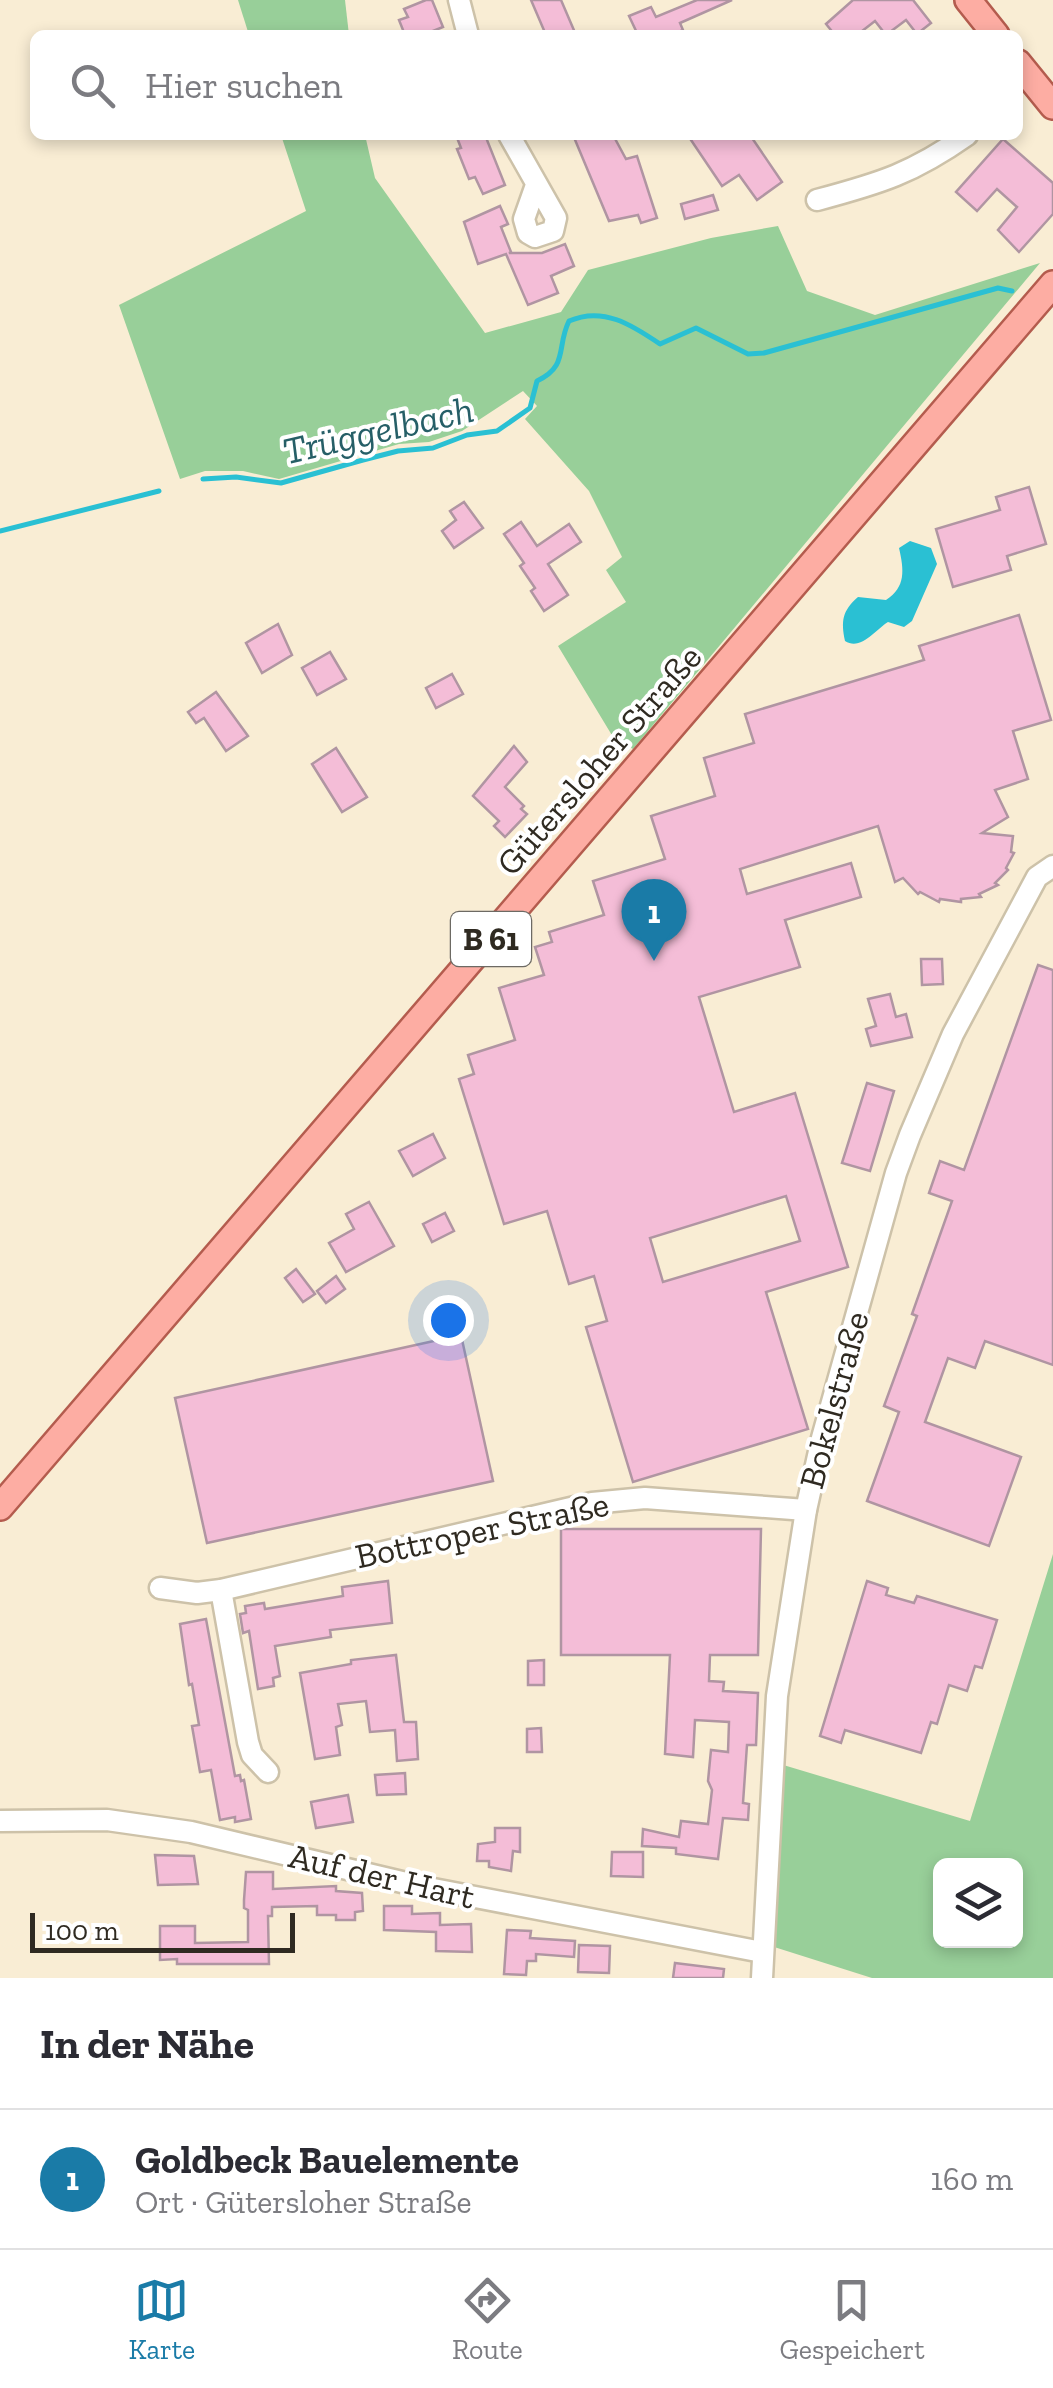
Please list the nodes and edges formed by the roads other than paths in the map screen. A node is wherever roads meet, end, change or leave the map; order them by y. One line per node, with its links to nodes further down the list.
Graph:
1 (458, 0): 3 (street)
2 (968, 0): 4 (main road)
3 (467, 30)
4 (992, 30)
5 (1023, 80): 6 (main road)
6 (1053, 106)
7 (512, 140): 9 (street)
8 (960, 140): 10 (street)
9 (536, 185)
10 (818, 200)
11 (1053, 284): 13 (main road, Gütersloher Straße / B 61)
12 (1053, 866): 14 (street, Bokelstraße)
13 (0, 1507)
14 (806, 1510): 16 (street, Bottroper Straße); 19 (street, Bokelstraße)
15 (160, 1588): 16 (street, Bottroper Straße)
16 (221, 1590): 17 (street)
17 (268, 1772)
18 (0, 1821): 19 (street, Auf der Hart)
19 (762, 1952): 20 (street, Bokelstraße)
20 (762, 1978)

